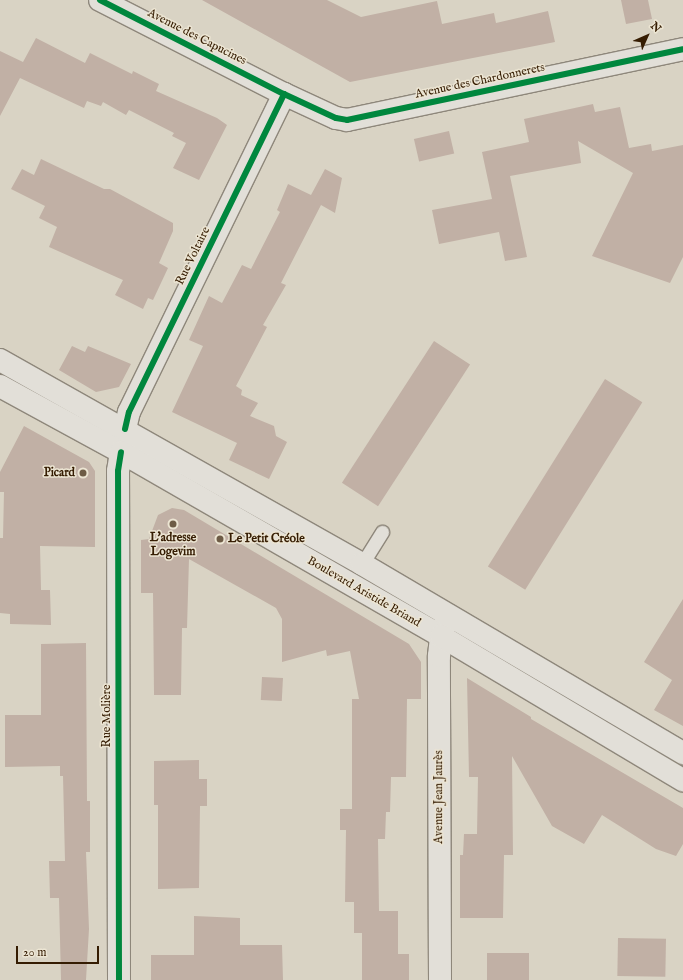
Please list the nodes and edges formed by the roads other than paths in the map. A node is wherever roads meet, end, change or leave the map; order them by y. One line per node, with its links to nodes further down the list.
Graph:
1 (100, 0): 3 (street, Avenue des Capucines)
2 (683, 49): 3 (street, Avenue des Chardonnerets)
3 (284, 94): 6 (street, Rue Voltaire)
4 (0, 360): 6 (street, Boulevard Aristide Briand)
5 (0, 386): 7 (street, Boulevard Aristide Briand)
6 (126, 429): 7 (street, Rue Voltaire); 9 (street, Boulevard Aristide Briand)
7 (121, 452): 11 (street, Boulevard Aristide Briand); 16 (street, Rue Molière)
8 (382, 532): 9 (lane)
9 (362, 564): 10 (street, Boulevard Aristide Briand)
10 (449, 614): 11 (street, Avenue Jean Jaurès); 13 (street, Boulevard Aristide Briand)
11 (441, 636): 12 (street, Boulevard Aristide Briand); 17 (street, Avenue Jean Jaurès)
12 (494, 668): 13 (lane); 15 (street, Boulevard Aristide Briand)
13 (551, 675): 14 (street, Boulevard Aristide Briand)
14 (683, 753)
15 (683, 780)
16 (119, 980)
17 (440, 980)

